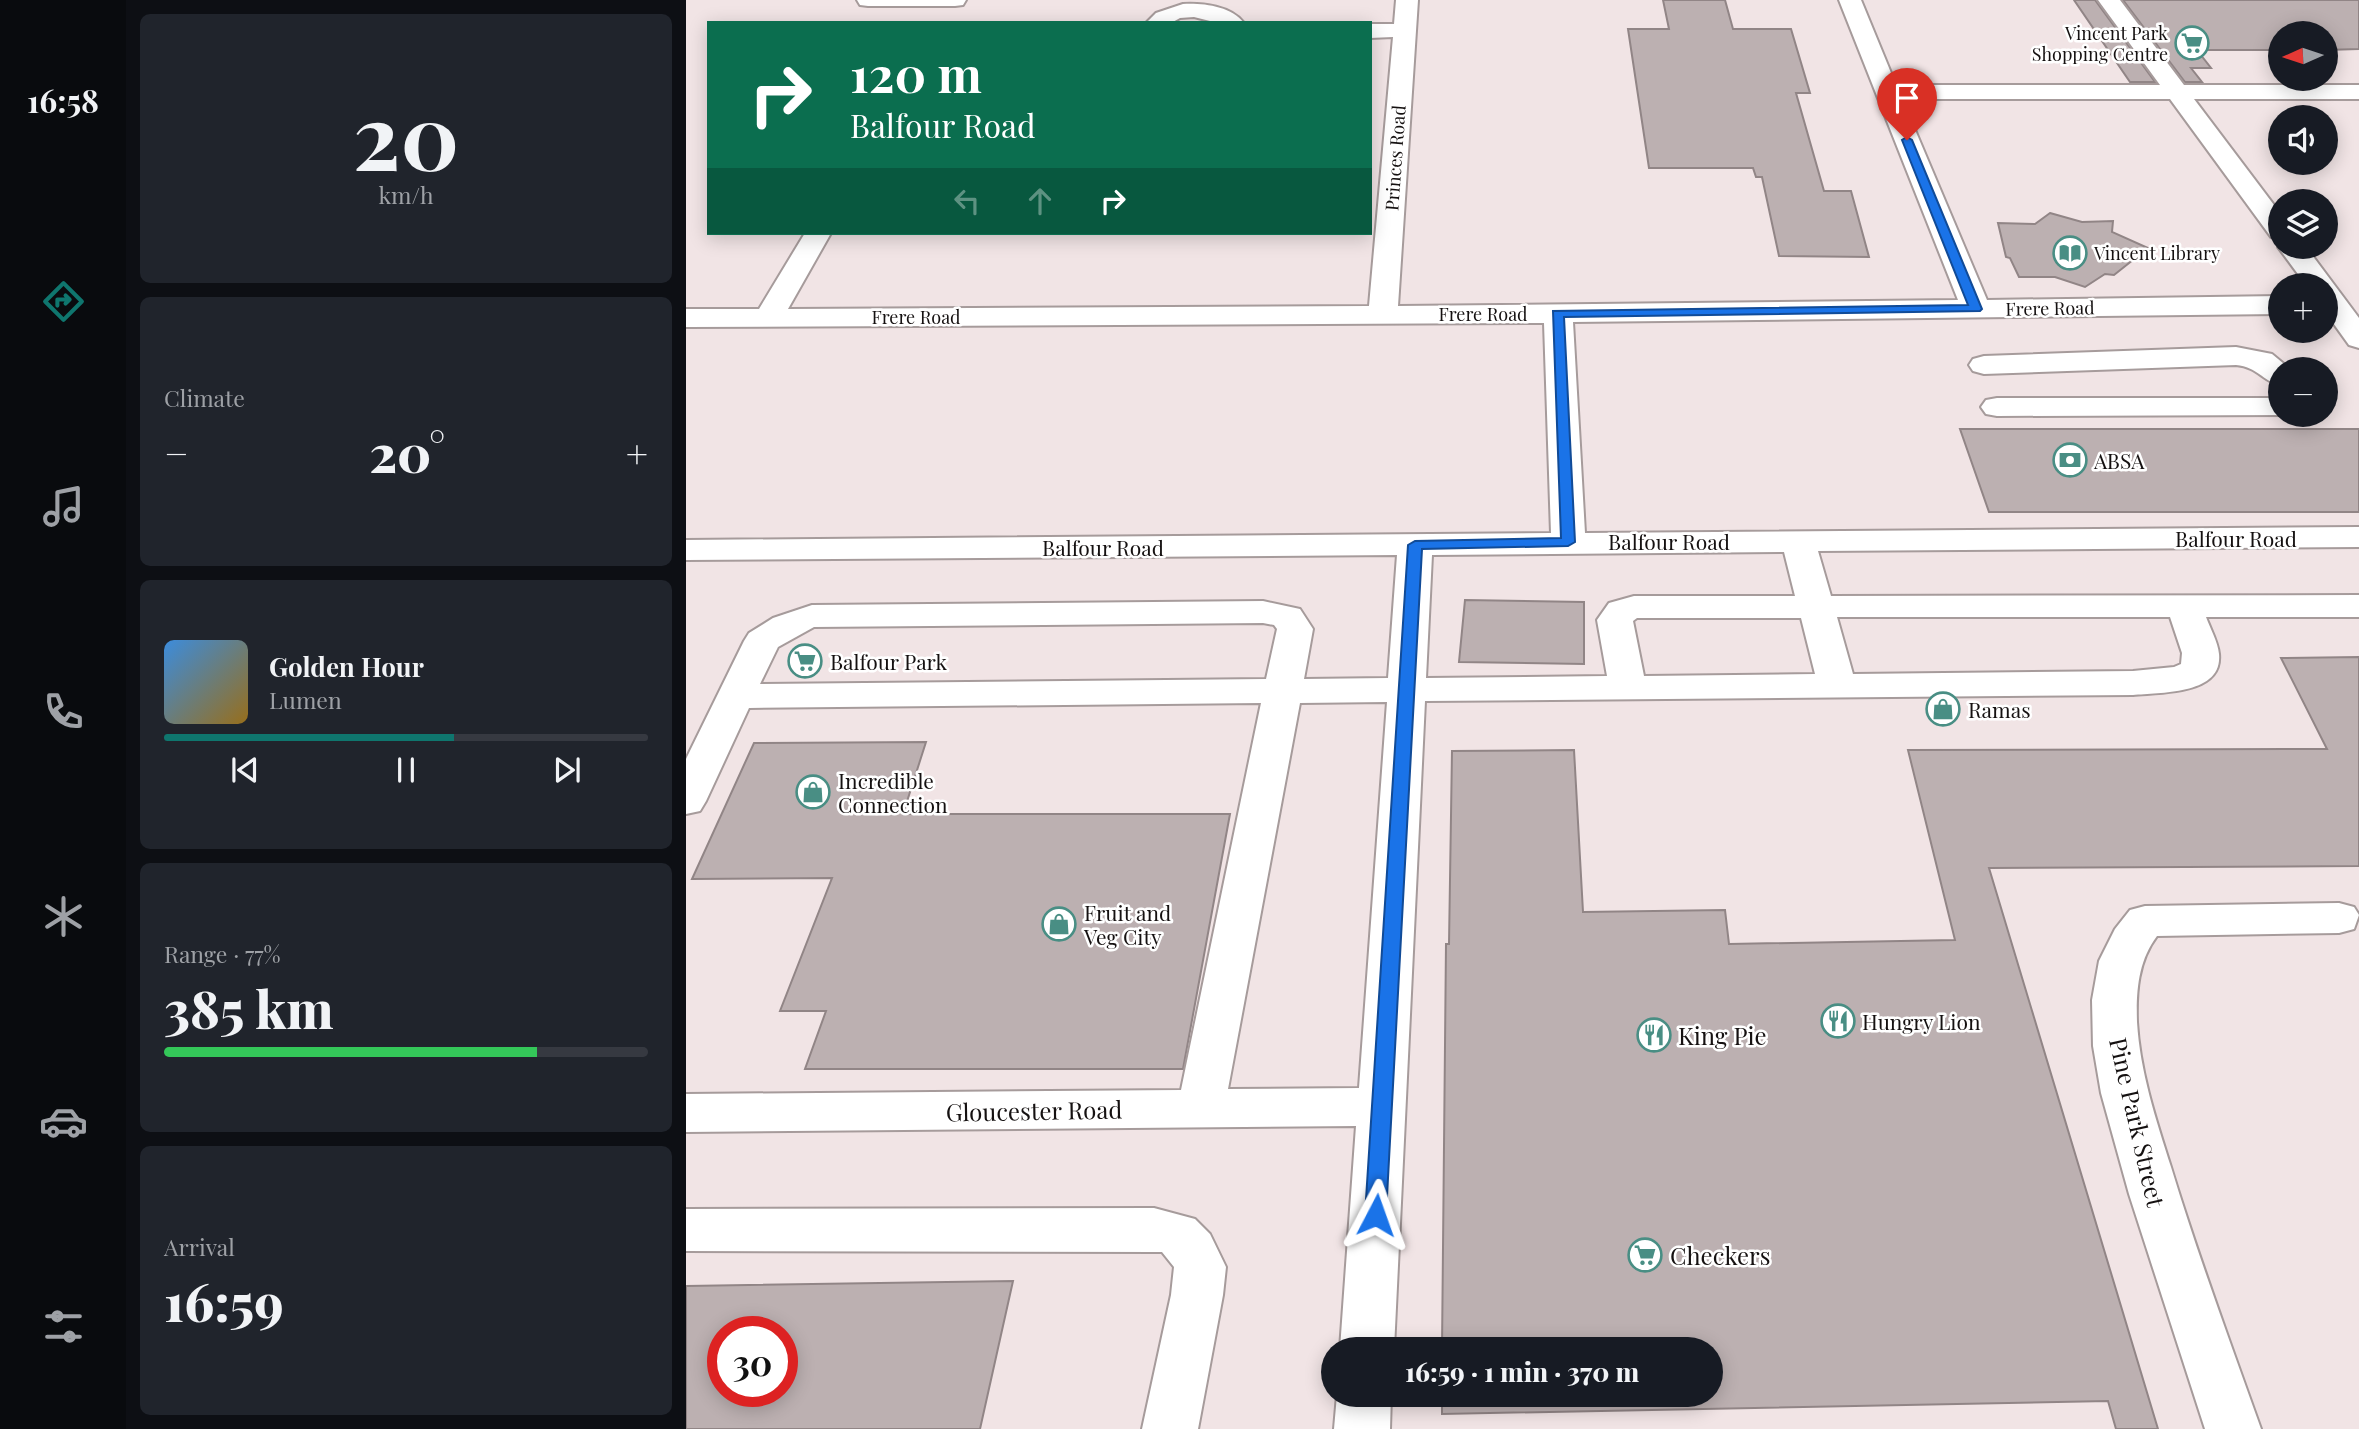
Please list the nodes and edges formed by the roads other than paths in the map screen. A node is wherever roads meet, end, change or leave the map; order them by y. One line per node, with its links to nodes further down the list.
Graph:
1 (868, 0): 2 (street)
2 (955, 0): 6 (street)
3 (1407, 0): 9 (street, Princes Road)
4 (1850, 0): 11 (street)
5 (2109, 0): 13 (street)
6 (942, 21)
7 (1159, 21): 8 (street)
8 (1230, 21)
9 (1405, 30): 10 (street); 22 (street, Princes Road)
10 (1372, 31)
11 (1887, 92): 12 (street); 20 (street)
12 (2359, 92)
13 (2268, 215)
14 (817, 235): 24 (street)
15 (2302, 259): 16 (street)
16 (2313, 273)
17 (2268, 305): 19 (street, Frere Road)
18 (2338, 306): 25 (street)
19 (2091, 307): 20 (street, Frere Road); 26 (street)
20 (1976, 309): 21 (street, Frere Road)
21 (1558, 314): 22 (street, Frere Road); 34 (street)
22 (1383, 315): 24 (street, Frere Road)
23 (686, 318): 24 (street, Frere Road)
24 (768, 318)
25 (2359, 339)
26 (2120, 360): 27 (street); 28 (street); 30 (street)
27 (2268, 364)
28 (1984, 365)
29 (1997, 407): 30 (street)
30 (2145, 407): 31 (street)
31 (2268, 407)
32 (2359, 537): 33 (street, Balfour Road)
33 (1798, 541): 34 (street, Balfour Road); 39 (street)
34 (1568, 542): 35 (street, Balfour Road)
35 (1415, 545): 36 (street, Balfour Road); 43 (street)
36 (686, 550)
37 (2359, 606): 38 (street)
38 (2184, 607): 39 (street); 40 (street)
39 (1816, 608): 40 (street); 41 (street)
40 (1837, 685): 41 (street)
41 (1628, 688): 43 (street)
42 (1284, 691): 43 (street); 44 (street); 44 (street); 48 (street)
43 (1407, 691): 47 (street)
44 (735, 696): 45 (street)
45 (686, 801)
46 (2339, 918): 55 (street, Pine Park Street)
47 (1382, 1107): 48 (street, Gloucester Road); 51 (street)
48 (1201, 1108): 49 (street, Gloucester Road)
49 (686, 1113)
50 (686, 1230): 53 (street)
51 (1368, 1337)
52 (1363, 1407): 54 (street)
53 (1170, 1429)
54 (1362, 1429)
55 (2232, 1429)

